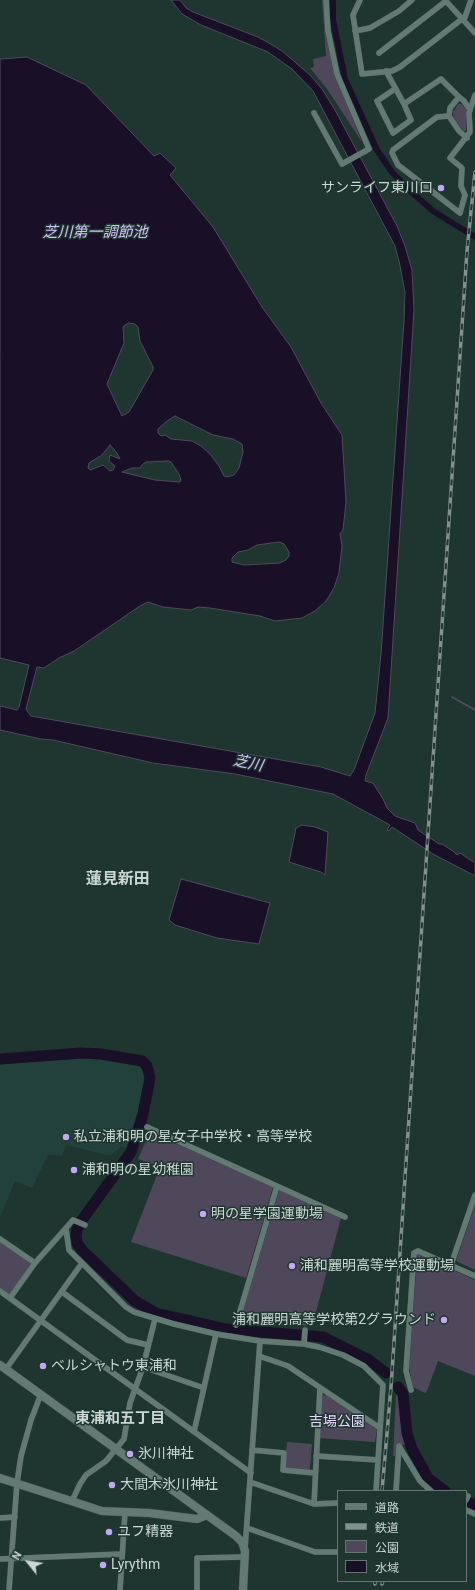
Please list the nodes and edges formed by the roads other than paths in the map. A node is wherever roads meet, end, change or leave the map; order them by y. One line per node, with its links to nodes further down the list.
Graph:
1 (326, 0): 16 (street)
2 (360, 0): 7 (street)
3 (412, 0): 7 (street)
4 (471, 0): 6 (street)
5 (446, 1): 6 (street); 9 (street)
6 (463, 19): 8 (street); 10 (street)
7 (355, 31): 10 (street)
8 (475, 33)
9 (379, 53)
10 (386, 71): 11 (street)
11 (395, 89): 14 (street); 14 (street)
12 (475, 95): 15 (street)
13 (459, 98): 14 (street); 15 (street); 17 (street)
14 (404, 104)
15 (470, 110): 18 (street)
16 (314, 113)
17 (449, 116): 19 (street); 19 (street)
18 (473, 117): 19 (street)
19 (467, 138)
20 (147, 1127): 21 (street)
21 (277, 1186): 23 (street); 36 (street)
22 (475, 1195): 29 (street)
23 (345, 1217)
24 (85, 1226): 25 (street)
25 (66, 1229): 27 (street); 28 (street)
26 (0, 1239): 27 (street)
27 (35, 1263): 33 (street)
28 (82, 1263): 32 (street); 34 (street)
29 (451, 1265): 30 (street); 48 (street)
30 (475, 1276)
31 (0, 1291): 33 (street)
32 (62, 1292): 35 (street); 41 (street)
33 (10, 1298): 35 (street)
34 (154, 1319): 38 (street); 41 (street)
35 (41, 1321): 43 (street); 47 (street)
36 (236, 1325)
37 (306, 1330): 40 (street)
38 (216, 1334): 39 (street); 45 (street)
39 (260, 1341): 40 (street); 42 (street)
40 (304, 1344): 50 (street)
41 (148, 1345): 44 (street)
42 (258, 1356): 46 (street); 53 (street)
43 (3, 1367): 49 (street)
44 (143, 1367): 45 (street); 47 (street)
45 (204, 1388): 51 (street)
46 (320, 1388): 50 (street); 54 (street)
47 (136, 1390): 51 (street); 52 (street)
48 (411, 1390)
49 (41, 1394): 52 (street); 60 (street)
50 (380, 1428): 55 (street)
51 (194, 1432): 57 (street)
52 (116, 1449): 64 (street); 68 (street)
53 (252, 1450): 56 (street); 57 (street)
54 (316, 1456): 55 (street); 56 (street)
55 (378, 1460): 61 (street)
56 (315, 1472): 66 (street)
57 (251, 1473): 59 (street)
58 (0, 1478): 60 (street)
59 (250, 1482): 66 (street); 71 (street)
60 (17, 1483): 64 (street); 69 (street)
61 (376, 1490)
62 (396, 1490): 63 (street)
63 (431, 1490)
64 (72, 1501): 67 (street)
65 (337, 1503): 66 (street)
66 (314, 1504)
67 (125, 1512): 68 (street); 73 (street)
68 (207, 1515): 74 (street)
69 (15, 1517): 70 (street); 75 (street)
70 (0, 1518)
71 (247, 1528): 72 (street); 74 (street)
72 (337, 1552)
73 (122, 1554): 75 (street); 78 (street)
74 (245, 1554): 79 (street); 80 (street)
75 (12, 1558): 76 (street); 77 (street)
76 (0, 1559)
77 (9, 1590)
78 (120, 1590)
79 (197, 1590)
80 (243, 1590)

